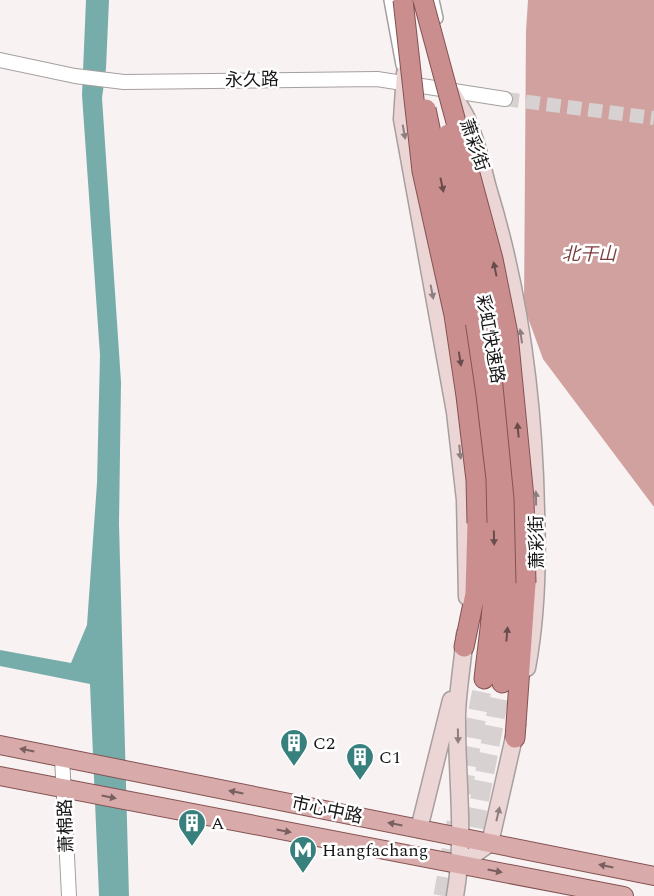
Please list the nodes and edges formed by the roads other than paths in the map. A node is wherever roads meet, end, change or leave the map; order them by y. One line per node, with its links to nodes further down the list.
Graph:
1 (390, 0): 7 (street)
2 (398, 0): 7 (main road)
3 (403, 0): 10 (highway, 彩虹快速路, one-way to 10, bridge); 11 (highway, one-way to 11, bridge)
4 (423, 0): 8 (main road, 萧彩街); 10 (highway, 彩虹快速路, bridge); 13 (highway, one-way to 4, bridge)
5 (433, 0): 8 (street)
6 (0, 60): 7 (street, 永久路)
7 (405, 84): 8 (street, 永久路); 11 (main road, one-way to 11)
8 (451, 91): 9 (street, 永久路); 13 (main road, 萧彩街, one-way to 8)
9 (505, 99)
10 (477, 315): 12 (highway, 彩虹快速路)
11 (464, 647): 18 (main road); 19 (main road, one-way to 19)
12 (493, 681)
13 (515, 738): 20 (main road, 萧彩街, one-way to 13)
14 (0, 745): 15 (main road, 市心中路, one-way to 14)
15 (62, 757): 17 (street, 萧棉路); 18 (main road, 市心中路, one-way to 15)
16 (0, 776): 17 (main road, 市心中路)
17 (65, 790): 21 (main road, 市心中路, one-way to 21); 23 (street, 萧棉路)
18 (419, 829): 19 (main road, 市心中路)
19 (462, 838): 20 (main road, 市心中路); 21 (main road)
20 (490, 843): 21 (main road); 22 (main road, 市心中路, one-way to 20)
21 (461, 864): 24 (main road); 25 (main road, 市心中路, one-way to 25)
22 (654, 876)
23 (69, 896)
24 (455, 896)
25 (624, 896)

